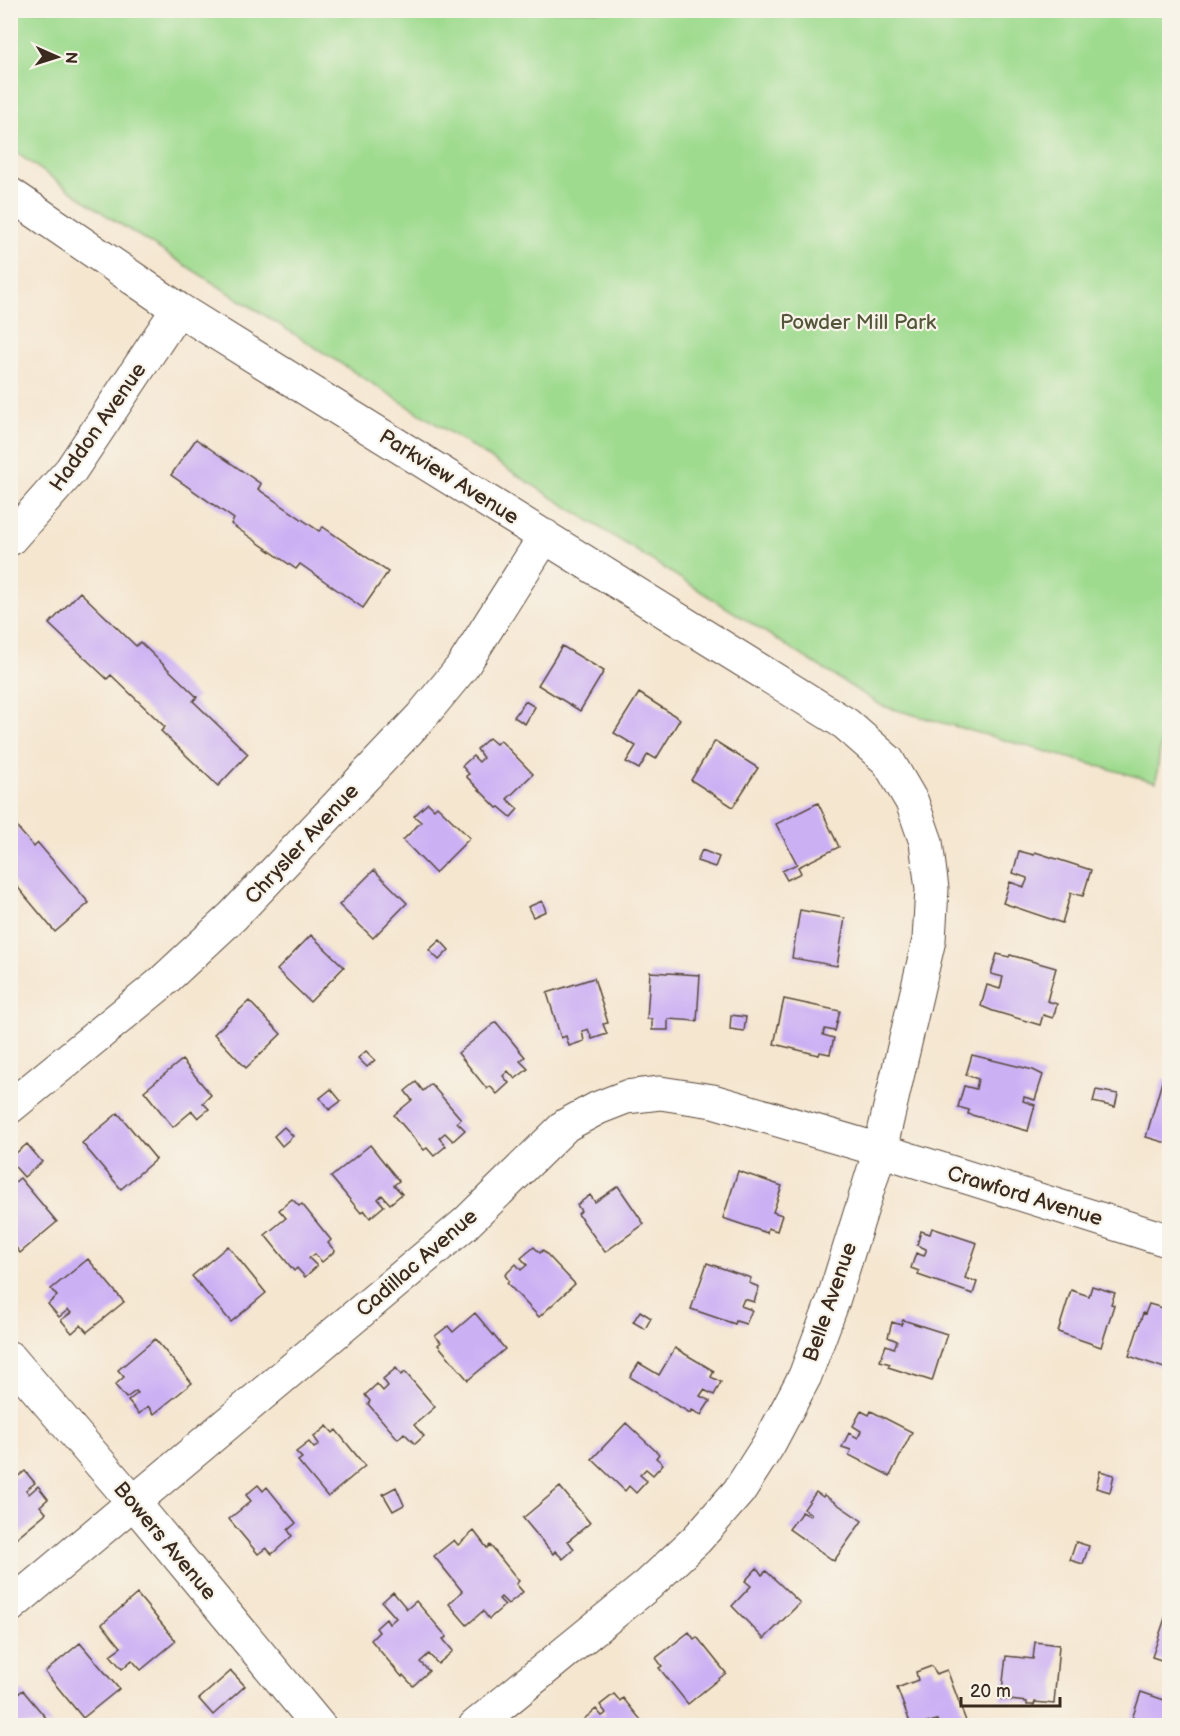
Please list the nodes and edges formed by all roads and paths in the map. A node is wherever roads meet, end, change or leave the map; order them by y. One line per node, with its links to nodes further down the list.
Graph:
1 (10, 194): 2 (street, Parkview Avenue)
2 (178, 309): 3 (street, Parkview Avenue); 4 (street, Haddon Avenue)
3 (545, 537): 5 (street, Parkview Avenue); 6 (street, Chrysler Avenue)
4 (10, 539)
5 (888, 761): 7 (street, Belle Avenue)
6 (10, 1107)
7 (880, 1150): 8 (street, Crawford Avenue); 10 (street, Cadillac Avenue); 13 (street, Belle Avenue)
8 (1170, 1241)
9 (10, 1358): 10 (street, Bowers Avenue)
10 (134, 1503): 11 (street, Cadillac Avenue); 12 (street, Bowers Avenue)
11 (10, 1606)
12 (319, 1725)
13 (475, 1725)

